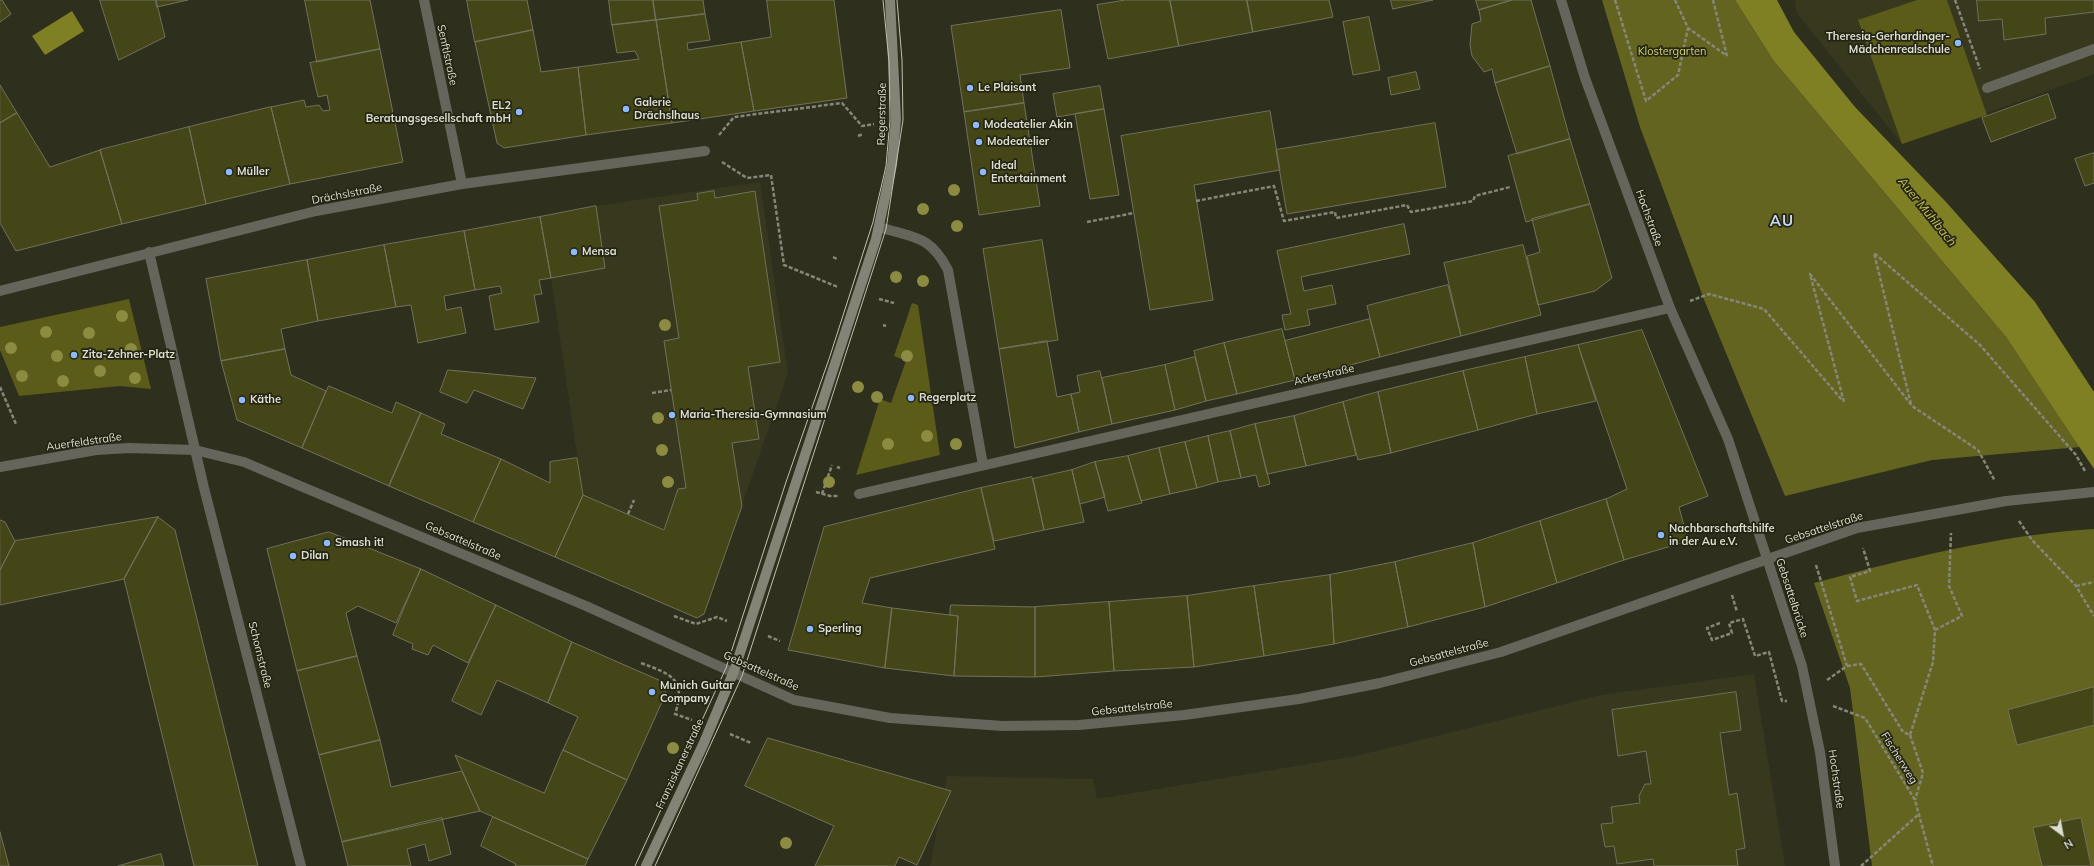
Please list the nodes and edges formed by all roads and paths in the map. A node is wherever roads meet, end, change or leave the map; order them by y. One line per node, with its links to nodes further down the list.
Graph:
1 (424, 0): 17 (street, Senftlstraße)
2 (893, 0): 13 (main road, Regerstraße)
3 (1561, 0): 29 (street, Hochstraße)
4 (1615, 0): 8 (path)
5 (1674, 0): 8 (path)
6 (1713, 0): 8 (path)
7 (1955, 0): 10 (path)
8 (1688, 28)
9 (2094, 49): 10 (street)
10 (1988, 88)
11 (808, 104): 12 (path)
12 (808, 108): 13 (path); 16 (path)
13 (896, 119): 22 (main road, Regerstraße)
14 (863, 134): 15 (path)
15 (858, 136)
16 (705, 151): 17 (street, Drächslstraße); 26 (path)
17 (462, 184): 23 (street, Drächslstraße)
18 (1510, 187): 19 (path)
19 (1196, 201)
20 (1134, 213): 21 (path)
21 (1087, 222)
22 (879, 227): 40 (street); 43 (main road)
23 (149, 252): 27 (street, Drächslstraße); 38 (street)
24 (833, 257): 25 (path)
25 (837, 259)
26 (829, 284)
27 (0, 291)
28 (1709, 294): 35 (path)
29 (1670, 308): 37 (street, Hochstraße); 40 (street, Ackerstraße)
30 (883, 325): 31 (path)
31 (886, 326)
32 (0, 387): 36 (path)
33 (671, 390): 34 (path)
34 (652, 394)
35 (1912, 406): 42 (path); 48 (path)
36 (16, 424)
37 (1728, 439): 62 (street, Gebsattelbrücke)
38 (195, 450): 41 (street, Auerfeldstraße); 61 (street, Gebsattelstraße); 67 (street, Schornstraße)
39 (832, 465): 45 (path)
40 (983, 465): 46 (street)
41 (0, 467)
42 (2087, 474)
43 (794, 485): 45 (path); 61 (main road)
44 (2094, 492): 48 (street, Gebsattelstraße)
45 (822, 494): 46 (path)
46 (859, 494)
47 (634, 500): 49 (path)
48 (2006, 501): 50 (street, Gebsattelstraße); 54 (path)
49 (628, 514)
50 (1810, 546): 59 (path); 61 (street, Gebsattelstraße)
51 (1950, 558): 57 (path)
52 (1867, 564): 57 (path)
53 (2094, 582): 54 (path)
54 (2076, 586): 55 (path)
55 (2094, 616)
56 (1720, 624): 62 (path)
57 (1935, 630): 64 (path)
58 (641, 663): 63 (path)
59 (1846, 666): 60 (path); 64 (path)
60 (1838, 670)
61 (734, 672): 68 (main road, Franziskanerstraße)
62 (1808, 696): 65 (path, Fischerweg); 69 (street, Hochstraße)
63 (675, 714)
64 (1910, 735): 65 (path)
65 (1915, 800): 66 (path, Fischerweg)
66 (1919, 814): 70 (path); 71 (path, Fischerweg)
67 (301, 866)
68 (646, 866)
69 (1835, 866)
70 (1861, 866)
71 (1933, 866)

